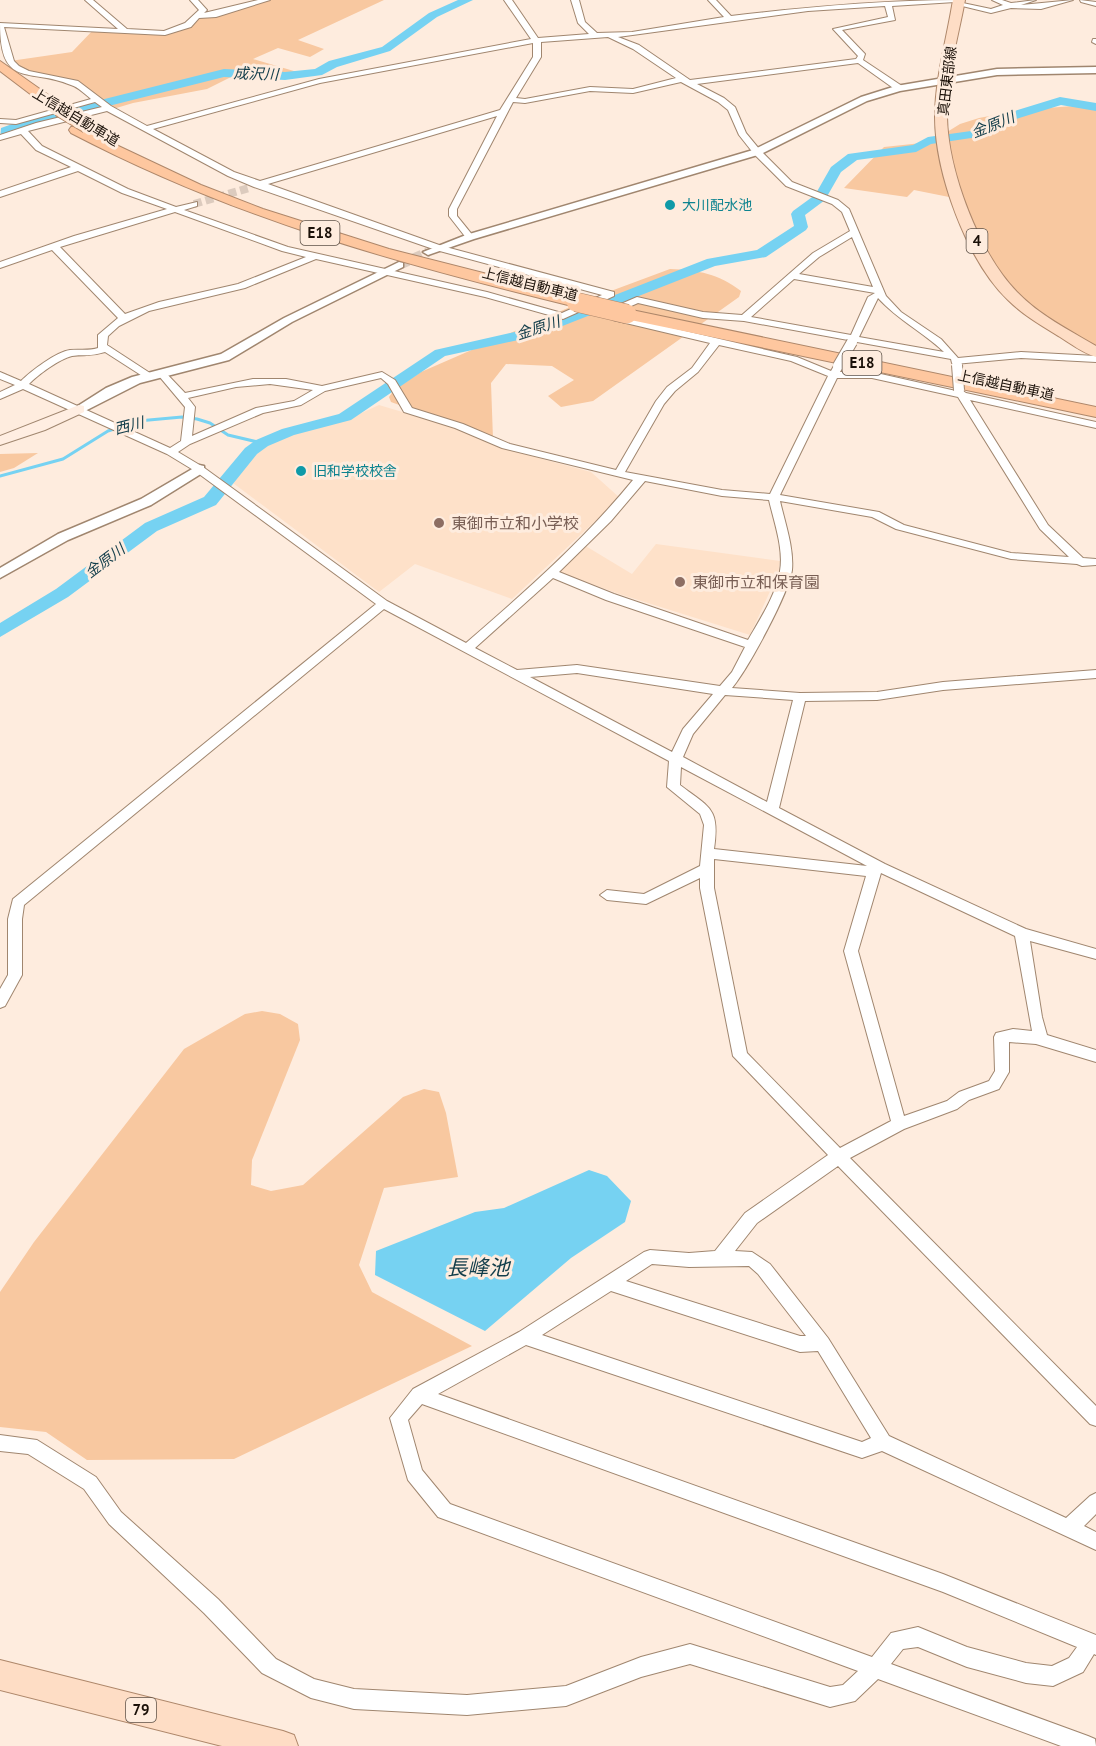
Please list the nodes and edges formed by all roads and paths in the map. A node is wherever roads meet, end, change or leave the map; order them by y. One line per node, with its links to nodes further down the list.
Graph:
1 (89, 0): 18 (street)
2 (194, 0): 15 (street)
3 (266, 0): 15 (street)
4 (508, 0): 21 (street)
5 (575, 0): 19 (street)
6 (712, 0): 16 (street)
7 (996, 0): 14 (street)
8 (1032, 0): 14 (street)
9 (1069, 0): 14 (street)
10 (1084, 0): 13 (street)
11 (957, 1): 12 (street); 14 (street); 27 (main road, 真田東部線 / 4)
12 (888, 4): 16 (street); 22 (street)
13 (1096, 4)
14 (1012, 7)
15 (198, 16): 18 (street)
16 (729, 18): 20 (street)
17 (0, 26): 18 (street); 29 (street)
18 (125, 31)
19 (594, 34): 20 (street); 21 (street)
20 (608, 36): 26 (street)
21 (537, 42): 30 (street); 35 (street)
22 (859, 61): 26 (street); 28 (street)
23 (0, 65): 32 (highway, 上信越自動車道 / E18)
24 (1096, 70): 27 (street)
25 (0, 78): 32 (highway, 上信越自動車道 / E18)
26 (685, 81): 30 (street); 38 (street)
27 (946, 81): 28 (street); 61 (main road, 真田東部線 / 4)
28 (899, 87): 38 (street)
29 (95, 100): 31 (street); 34 (street)
30 (511, 100): 33 (street)
31 (108, 108): 35 (street); 36 (street)
32 (53, 111): 55 (highway, 上信越自動車道 / E18, bridge)
33 (503, 112): 40 (street); 45 (street)
34 (0, 121)
35 (145, 129): 40 (street)
36 (23, 131): 37 (street); 39 (street)
37 (0, 138)
38 (757, 152): 44 (street); 45 (street)
39 (78, 168): 41 (street); 43 (street)
40 (254, 186): 47 (street)
41 (0, 194)
42 (194, 204): 43 (street)
43 (174, 209): 46 (street); 49 (street)
44 (854, 232): 53 (street); 54 (street)
45 (470, 237): 47 (street)
46 (54, 246): 50 (street); 56 (street)
47 (439, 248): 48 (street); 52 (street)
48 (428, 252)
49 (313, 257): 52 (street); 56 (street)
50 (0, 265)
51 (399, 265): 52 (street)
52 (386, 271): 66 (street)
53 (793, 276): 54 (street); 57 (street)
54 (880, 292): 59 (street); 63 (street)
55 (630, 311): 72 (highway, 上信越自動車道 / E18); 74 (highway, 上信越自動車道 / E18)
56 (123, 318): 60 (street)
57 (744, 318): 58 (street); 59 (street)
58 (717, 340): 64 (street); 80 (street)
59 (853, 341): 63 (street); 64 (street, bridge)
60 (104, 349): 66 (street); 67 (street)
61 (1096, 352)
62 (1096, 359): 63 (street)
63 (955, 361): 69 (street, bridge)
64 (835, 371): 69 (street); 82 (street)
65 (0, 375): 67 (street)
66 (156, 376): 71 (street); 73 (street)
67 (21, 386): 70 (street); 73 (street)
68 (322, 389): 71 (street); 77 (street); 80 (street)
69 (960, 393): 75 (street); 83 (street)
70 (0, 396)
71 (184, 396): 77 (street)
72 (1096, 404)
73 (79, 409): 76 (main road); 78 (street)
74 (1096, 412)
75 (1096, 426)
76 (0, 441)
77 (186, 442): 78 (street)
78 (171, 452): 79 (street)
79 (199, 469): 87 (street); 88 (street)
80 (619, 474): 81 (street)
81 (640, 479): 82 (street); 86 (street)
82 (774, 497): 83 (street); 89 (street)
83 (1080, 562): 84 (street); 85 (street)
84 (1096, 562)
85 (1096, 569)
86 (551, 573): 89 (street); 90 (street)
87 (0, 574)
88 (383, 604): 90 (street); 103 (street)
89 (753, 646): 93 (street)
90 (467, 648): 91 (street)
91 (517, 674): 93 (street); 95 (street)
92 (1096, 674): 94 (street)
93 (723, 691): 94 (street); 95 (street)
94 (800, 697): 96 (street)
95 (676, 758): 96 (street); 97 (street)
96 (772, 809): 99 (street)
97 (707, 853): 98 (street); 99 (street)
98 (706, 869): 100 (street); 107 (street)
99 (877, 870): 101 (street); 106 (street)
100 (608, 895)
101 (1022, 933): 102 (street); 104 (street)
102 (1096, 954)
103 (0, 1002)
104 (1041, 1039): 105 (street); 106 (street)
105 (1096, 1056)
106 (899, 1124): 107 (street)
107 (839, 1156): 108 (street); 113 (street)
108 (720, 1258): 109 (street); 111 (street)
109 (609, 1283): 110 (street); 111 (street)
110 (525, 1337): 112 (street); 114 (street)
111 (822, 1343): 114 (street)
112 (419, 1395): 119 (street); 120 (street)
113 (1096, 1418)
114 (883, 1442): 117 (street)
115 (0, 1443): 120 (street)
116 (1096, 1502): 117 (street)
117 (1068, 1529): 118 (street)
118 (1096, 1540)
119 (1093, 1644): 120 (street)
120 (875, 1668): 123 (street)
121 (0, 1674): 122 (main road, 79)
122 (283, 1746)
123 (1088, 1746)

